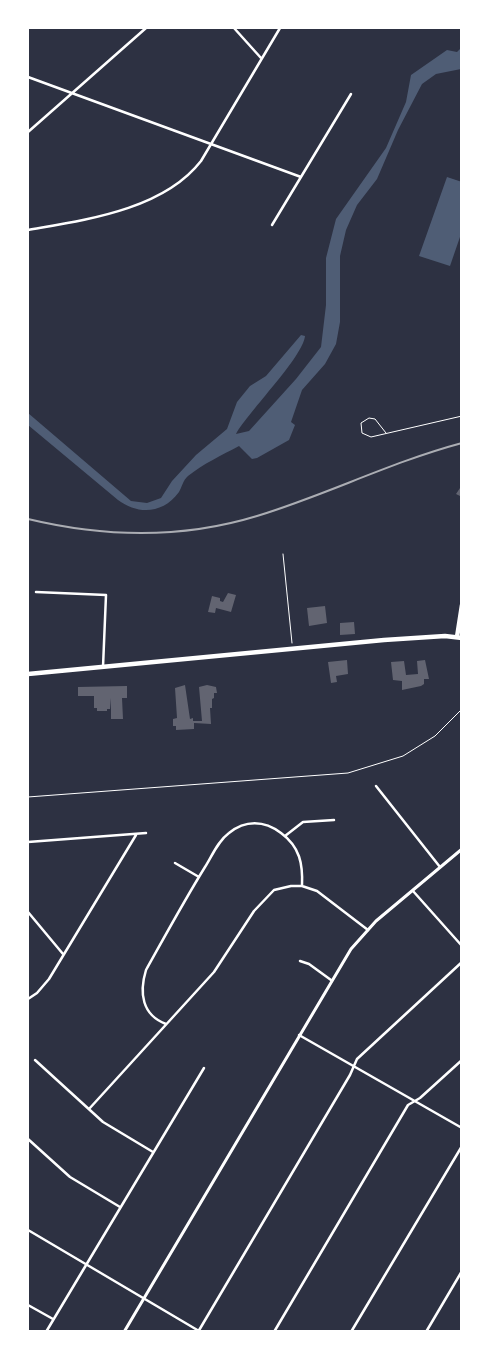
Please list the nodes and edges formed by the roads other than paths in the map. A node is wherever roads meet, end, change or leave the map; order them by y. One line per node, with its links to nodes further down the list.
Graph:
1 (146, 28): 6 (street)
2 (234, 28): 4 (street)
3 (280, 28): 4 (street)
4 (261, 58): 9 (street)
5 (28, 77): 6 (street)
6 (72, 93): 8 (street); 9 (street)
7 (351, 94): 10 (street)
8 (28, 132)
9 (211, 145): 10 (street); 12 (street)
10 (301, 178): 11 (street)
11 (272, 225)
12 (28, 230)
13 (462, 416): 14 (lane)
14 (386, 433): 14 (lane)
15 (36, 592): 18 (street)
16 (462, 605): 17 (main road)
17 (459, 638): 18 (main road)
18 (103, 667): 19 (main road)
19 (28, 674)
20 (376, 786): 28 (street)
21 (334, 820): 24 (street)
22 (146, 833): 23 (street)
23 (136, 835): 25 (street); 35 (street)
24 (285, 836): 29 (street); 30 (street)
25 (28, 842)
26 (462, 848): 28 (street)
27 (175, 863): 29 (street)
28 (440, 867): 31 (street)
29 (199, 877): 40 (street)
30 (302, 886): 33 (street); 40 (street)
31 (413, 891): 33 (street); 34 (street)
32 (28, 912): 35 (street)
33 (368, 930): 38 (street)
34 (462, 946)
35 (63, 954): 39 (street)
36 (300, 961): 38 (street)
37 (462, 962): 44 (street)
38 (332, 980): 41 (street)
39 (28, 999)
40 (166, 1024): 47 (street)
41 (299, 1035): 44 (street); 56 (street)
42 (35, 1060): 47 (street)
43 (462, 1060): 46 (street)
44 (354, 1066): 46 (street); 59 (street)
45 (204, 1068): 51 (street)
46 (415, 1101): 48 (street); 62 (street)
47 (89, 1109): 51 (street)
48 (462, 1128)
49 (28, 1139): 52 (street)
50 (462, 1146): 63 (street)
51 (153, 1152): 52 (street)
52 (120, 1207): 54 (street)
53 (28, 1230): 54 (street)
54 (86, 1264): 56 (street); 58 (street)
55 (462, 1271): 64 (street)
56 (144, 1298): 59 (street); 61 (street)
57 (28, 1305): 58 (street)
58 (53, 1319): 60 (street)
59 (198, 1331)
60 (46, 1332)
61 (124, 1332)
62 (274, 1332)
63 (351, 1332)
64 (426, 1332)

